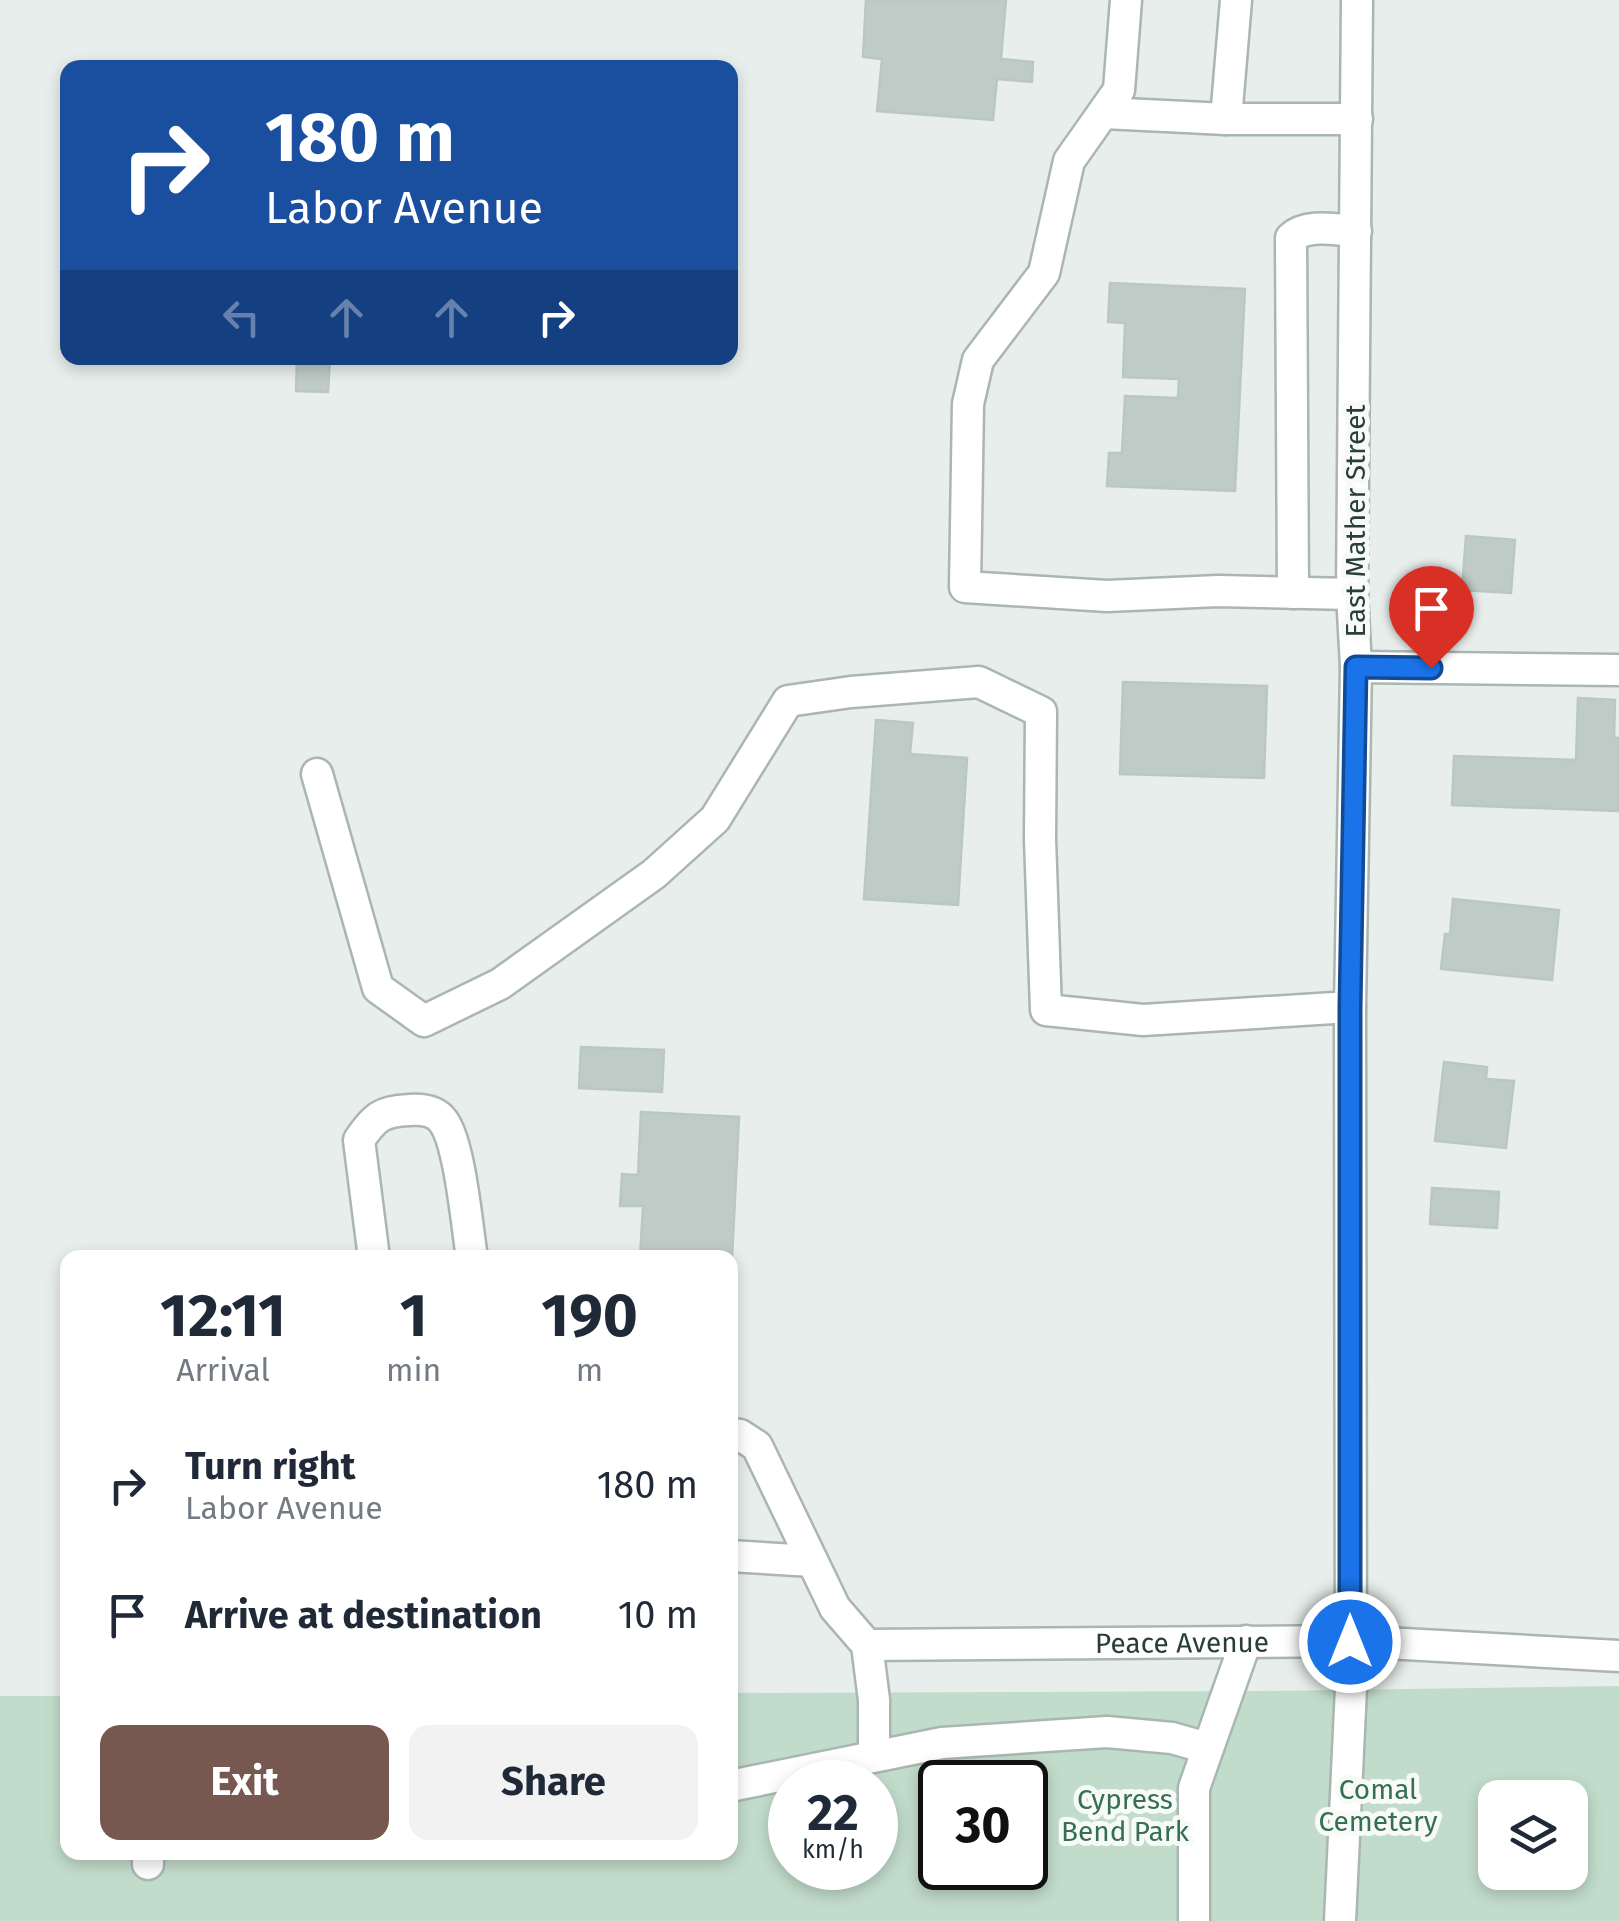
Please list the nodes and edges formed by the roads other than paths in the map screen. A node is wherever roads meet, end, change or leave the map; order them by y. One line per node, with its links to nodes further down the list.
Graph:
1 (1126, 0): 4 (street)
2 (1236, 0): 6 (street)
3 (1357, 0): 5 (street, East Mather Street)
4 (1104, 112): 6 (street); 8 (street)
5 (1357, 118): 6 (street); 7 (street, East Mather Street)
6 (1226, 119)
7 (1356, 231): 8 (street); 9 (street, East Mather Street)
8 (1293, 593): 9 (street)
9 (1352, 594): 10 (street, East Mather Street)
10 (1356, 667): 11 (street); 13 (street, East Mather Street)
11 (1619, 670)
12 (318, 774): 13 (street)
13 (1350, 1007): 20 (street, East Mather Street)
14 (373, 1250): 15 (street)
15 (471, 1250)
16 (743, 1440): 18 (street)
17 (738, 1556): 18 (street)
18 (812, 1561): 21 (street)
19 (1246, 1641): 20 (street, Peace Avenue); 21 (street, Peace Avenue); 23 (street)
20 (1350, 1642): 22 (street, Peace Avenue); 27 (street, East Mather Street)
21 (866, 1645): 24 (street)
22 (1619, 1656)
23 (1208, 1748): 24 (street); 26 (street)
24 (874, 1756): 25 (street)
25 (738, 1784)
26 (1194, 1921)
27 (1340, 1921)

